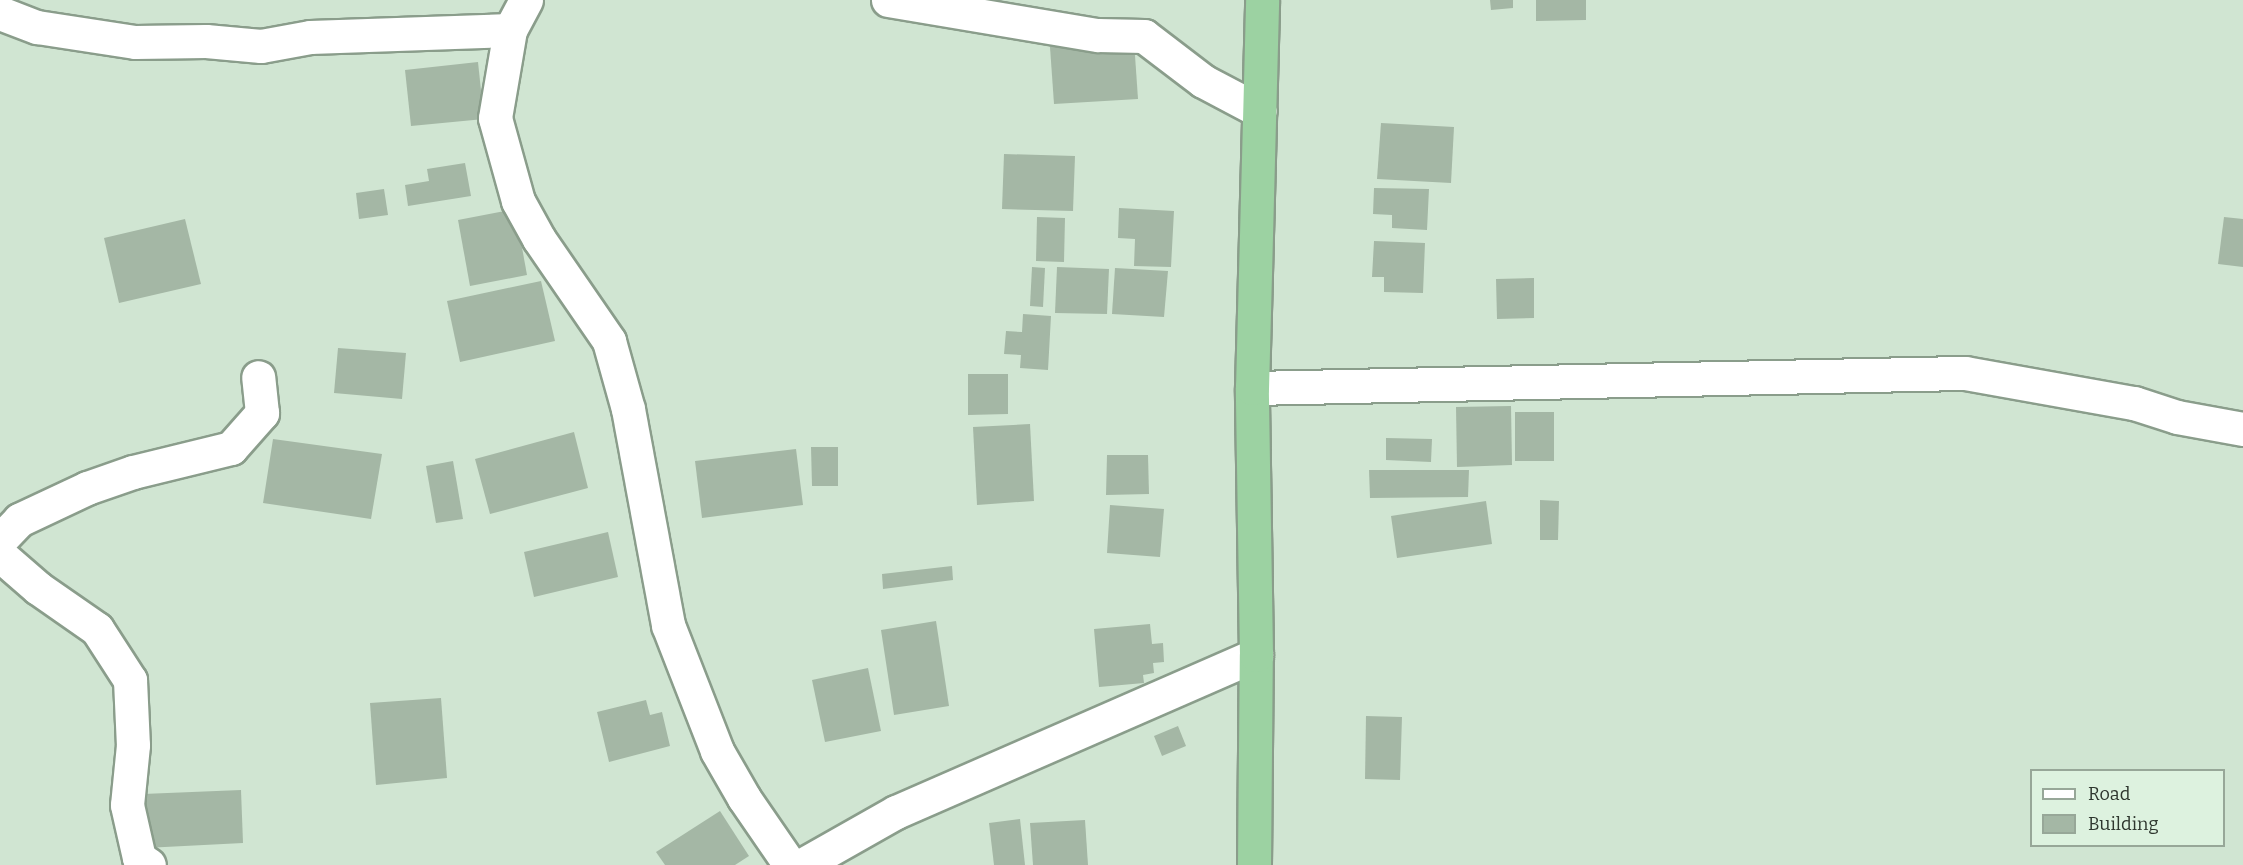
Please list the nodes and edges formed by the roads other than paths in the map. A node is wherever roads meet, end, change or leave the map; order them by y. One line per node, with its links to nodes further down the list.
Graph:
1 (526, 0): 5 (street)
2 (888, 0): 6 (street)
3 (1262, 0): 6 (highway)
4 (0, 13): 5 (street)
5 (510, 30): 14 (street)
6 (1260, 111): 8 (highway)
7 (258, 377): 10 (street)
8 (1252, 388): 9 (street); 12 (highway)
9 (2243, 429)
10 (0, 540)
11 (0, 555): 13 (street)
12 (1256, 655): 15 (street); 16 (highway)
13 (149, 865)
14 (790, 865)
15 (802, 865)
16 (1254, 865)

